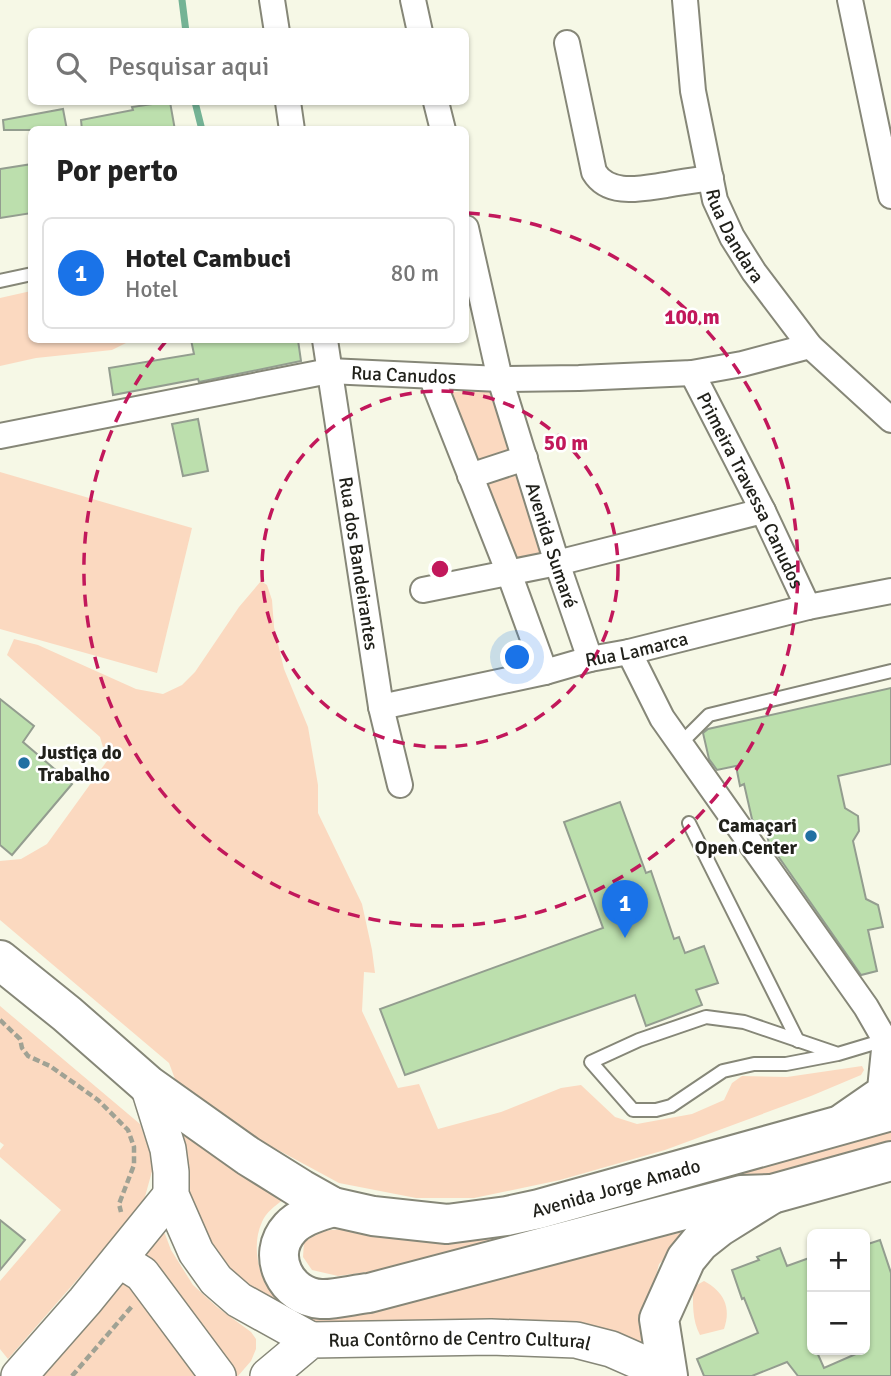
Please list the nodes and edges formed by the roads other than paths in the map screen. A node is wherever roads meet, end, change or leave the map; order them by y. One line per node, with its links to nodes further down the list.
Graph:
1 (272, 0): 5 (street)
2 (413, 0): 6 (street)
3 (685, 0): 13 (street, Rua Dandara)
4 (850, 0): 12 (street)
5 (276, 28)
6 (419, 28)
7 (567, 43): 13 (street)
8 (288, 105): 10 (street)
9 (437, 105): 11 (street)
10 (291, 126)
11 (442, 126)
12 (884, 133): 14 (street)
13 (711, 178): 19 (street, Rua Dandara)
14 (891, 196)
15 (469, 242): 23 (street, Avenida Sumaré)
16 (28, 275): 17 (lane)
17 (0, 281)
18 (324, 343): 20 (street, Rua dos Bandeirantes)
19 (810, 346): 21 (street, Rua Canudos); 24 (street, Rua Dandara)
20 (329, 371): 22 (street, Rua Canudos); 25 (street, Rua Canudos); 38 (street, Rua dos Bandeirantes)
21 (692, 373): 23 (street, Rua Canudos); 28 (street, Primeira Travessa Canudos)
22 (430, 376): 23 (street, Rua Canudos); 27 (street)
23 (500, 379): 26 (street, Avenida Sumaré)
24 (891, 420)
25 (0, 436)
26 (525, 458): 27 (street); 29 (street, Avenida Sumaré)
27 (470, 475): 30 (street)
28 (763, 512): 29 (street); 33 (street, Primeira Travessa Canudos)
29 (557, 563): 30 (street); 35 (street, Avenida Sumaré)
30 (509, 573): 31 (street); 37 (street)
31 (423, 590)
32 (891, 591): 33 (street, Rua Lamarca)
33 (808, 607): 34 (street, Rua Lamarca)
34 (629, 652): 35 (street, Rua Lamarca); 39 (street)
35 (590, 659): 37 (street, Rua Lamarca)
36 (891, 671): 39 (lane)
37 (545, 672): 38 (street, Rua Lamarca)
38 (381, 707): 40 (street, Rua dos Bandeirantes)
39 (680, 744): 43 (street)
40 (400, 785)
41 (689, 823): 44 (lane)
42 (0, 960): 46 (main road, Avenida Jorge Amado)
43 (888, 1039): 45 (lane); 48 (street)
44 (798, 1041): 45 (lane); 45 (lane)
45 (838, 1055)
46 (148, 1085): 51 (street); 52 (main road, Avenida Jorge Amado)
47 (888, 1112): 48 (main road, Avenida Jorge Amado)
48 (815, 1133): 52 (main road, Avenida Jorge Amado)
49 (891, 1161): 50 (main road)
50 (772, 1194): 52 (main road); 59 (main road)
51 (171, 1195): 53 (street); 54 (street)
52 (333, 1206)
53 (120, 1260): 55 (street); 56 (street)
54 (311, 1340): 57 (street, Rua Contôrno de Centro Cultural); 58 (street, Rua Contôrno de Centro Cultural)
55 (19, 1376)
56 (218, 1376)
57 (268, 1376)
58 (652, 1376)
59 (668, 1376)

